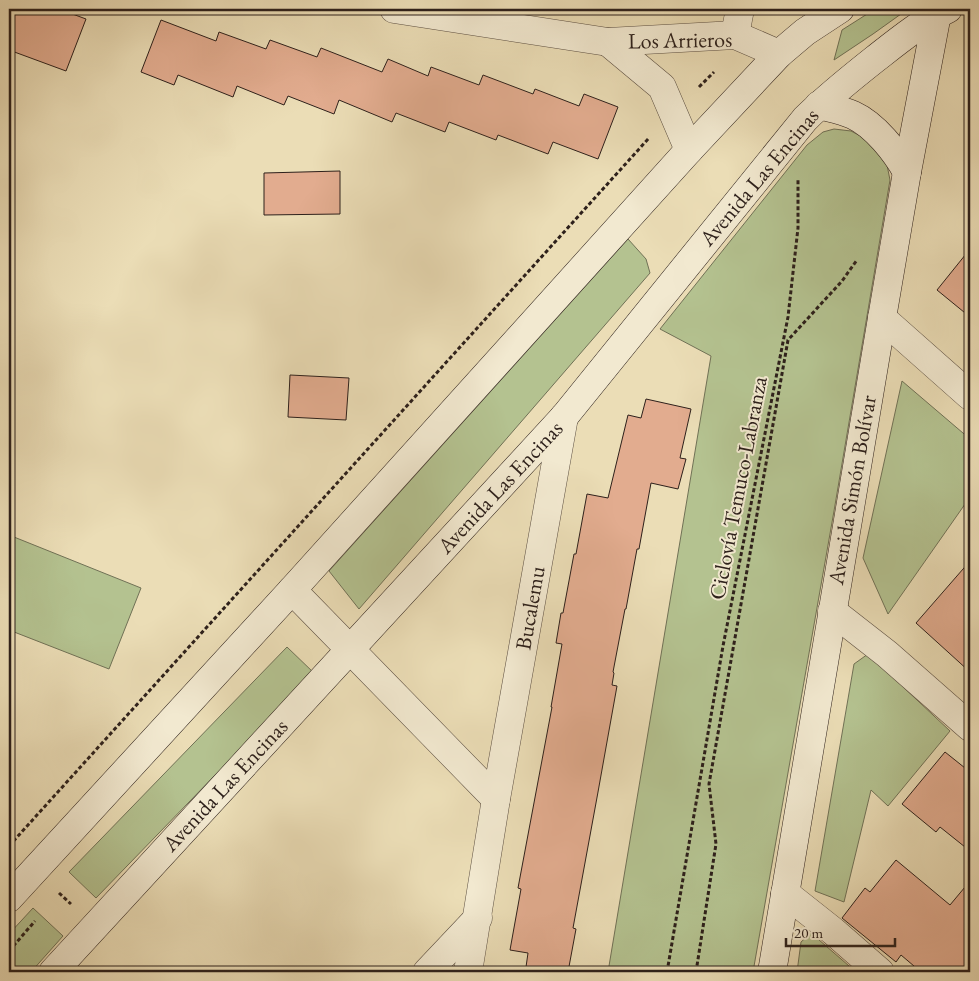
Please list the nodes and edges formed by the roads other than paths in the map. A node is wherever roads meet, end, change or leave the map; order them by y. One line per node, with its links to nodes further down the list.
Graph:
1 (394, 9): 6 (street, Los Arrieros)
2 (740, 9): 5 (street)
3 (840, 9): 7 (street)
4 (941, 10): 8 (street, Avenida Las Encinas); 10 (street, Avenida Simón Bolívar)
5 (740, 38): 6 (street, Los Arrieros); 7 (street, Los Arrieros)
6 (608, 42): 9 (street, Los Arrieros)
7 (779, 54): 9 (street)
8 (819, 105): 10 (street); 13 (street, Avenida Las Encinas)
9 (689, 150): 14 (street)
10 (907, 172): 11 (street, Avenida Simón Bolívar)
11 (882, 318): 12 (street); 15 (street, Avenida Simón Bolívar)
12 (965, 382)
13 (564, 417): 16 (street, Avenida Las Encinas); 18 (street, Bucalemu)
14 (292, 590): 16 (street); 20 (street)
15 (832, 610): 17 (street); 19 (street, Avenida Simón Bolívar)
16 (350, 650): 18 (street); 22 (street, Avenida Las Encinas)
17 (970, 727)
18 (496, 799): 21 (street, Bucalemu)
19 (785, 893): 25 (street, Avenida Simón Bolívar); 26 (street)
20 (9, 898)
21 (478, 918): 23 (street); 24 (street, Bucalemu)
22 (53, 972)
23 (427, 972)
24 (468, 972)
25 (772, 972)
26 (880, 972)

